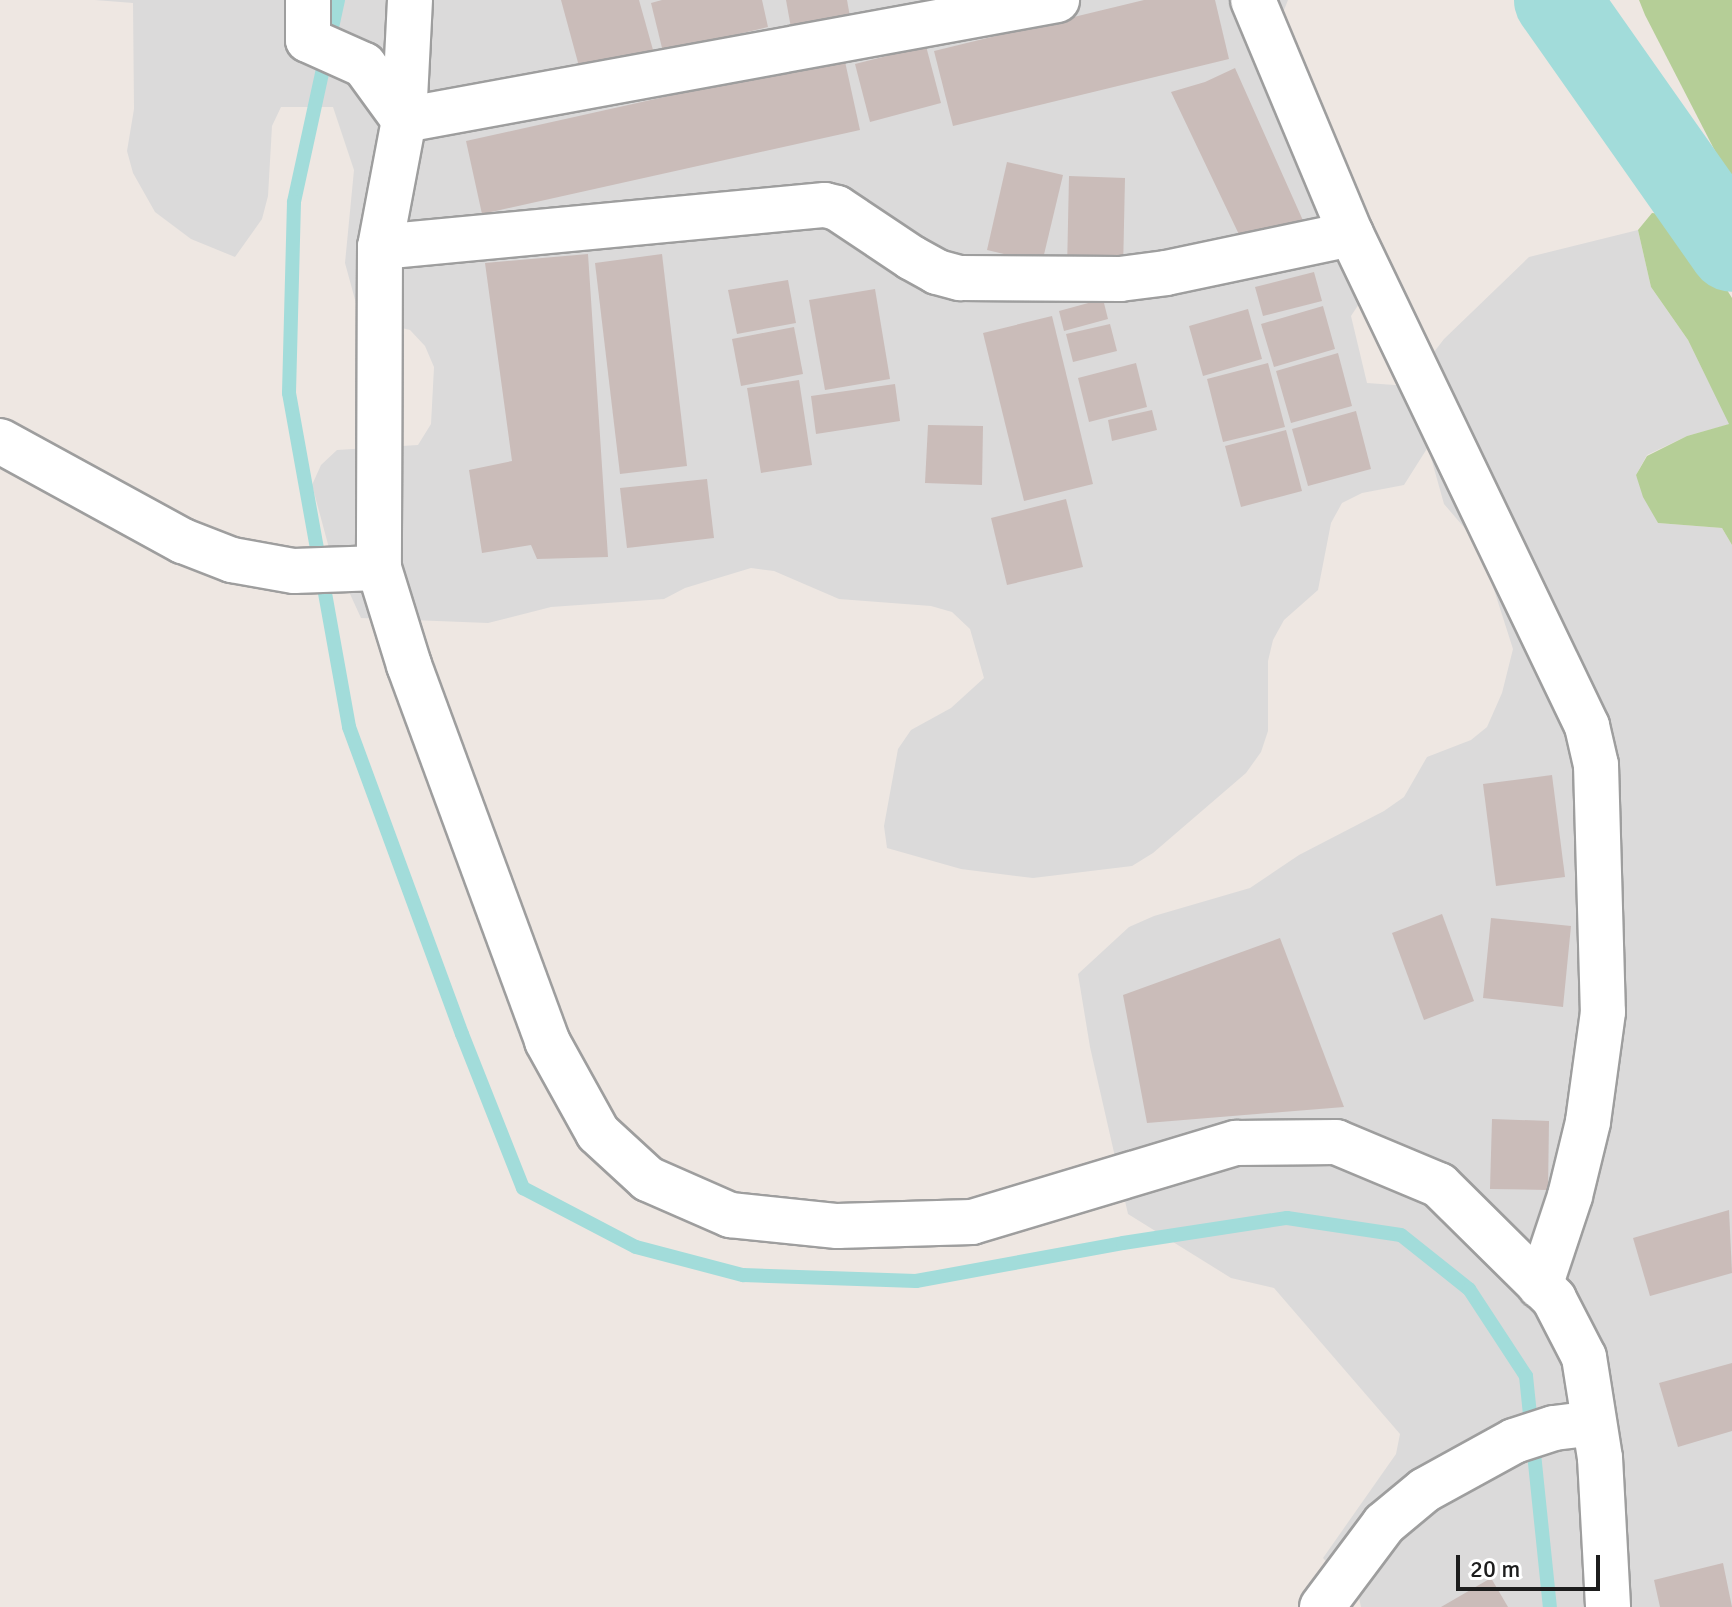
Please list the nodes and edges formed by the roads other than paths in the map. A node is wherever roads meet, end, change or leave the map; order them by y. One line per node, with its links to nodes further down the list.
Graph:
1 (410, 0): 5 (street)
2 (1057, 0): 5 (street)
3 (1253, 0): 6 (street)
4 (308, 20): 5 (street)
5 (404, 120): 7 (street)
6 (1351, 234): 7 (street); 10 (street)
7 (380, 247): 9 (street)
8 (0, 441): 9 (street)
9 (365, 569): 10 (street)
10 (1540, 1286): 11 (street)
11 (1554, 1430): 12 (street); 13 (street)
12 (1322, 1607)
13 (1608, 1607)

